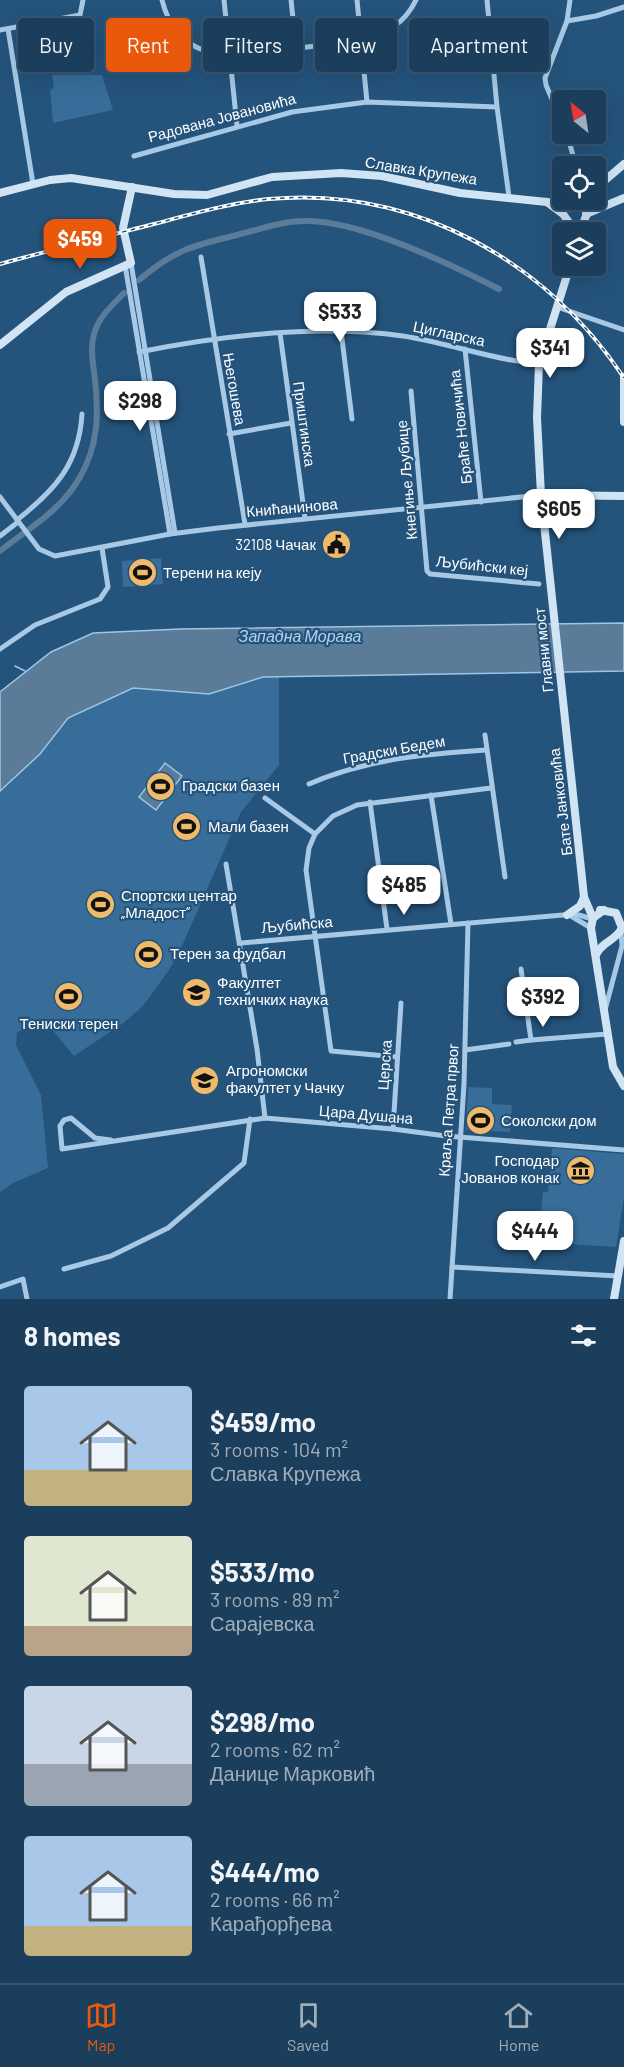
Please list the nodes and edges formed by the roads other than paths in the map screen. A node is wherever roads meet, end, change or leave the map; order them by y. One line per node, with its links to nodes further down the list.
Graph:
1 (83, 0): 15 (street)
2 (162, 0): 17 (street)
3 (225, 0): 10 (street)
4 (291, 0): 11 (street)
5 (357, 0): 12 (street)
6 (416, 0): 14 (street)
7 (487, 0): 22 (street)
8 (570, 0): 13 (street)
9 (624, 7): 13 (street)
10 (227, 18)
11 (293, 18)
12 (359, 18)
13 (567, 21): 20 (street)
14 (397, 26)
15 (8, 29): 16 (street); 27 (street)
16 (0, 30)
17 (203, 49)
18 (232, 72): 23 (street)
19 (364, 72): 21 (street)
20 (552, 99)
21 (367, 102): 22 (street, Радована Јовановића); 23 (street, Радована Јовановића)
22 (496, 107): 30 (street)
23 (237, 126): 24 (street, Радована Јовановића)
24 (134, 156)
25 (624, 164): 26 (main road)
26 (606, 179)
27 (33, 184): 28 (main road); 29 (main road)
28 (132, 187): 30 (main road, Славка Крупежа); 42 (main road)
29 (0, 193)
30 (509, 197): 32 (main road, Славка Крупежа)
31 (624, 198): 37 (main road)
32 (547, 202): 33 (main road, Славка Крупежа); 38 (main road)
33 (552, 202)
34 (566, 210): 38 (main road)
35 (583, 210): 37 (main road)
36 (587, 210): 37 (main road)
37 (585, 215): 38 (main road); 40 (main road)
38 (565, 218): 39 (main road)
39 (569, 222)
40 (582, 222)
41 (201, 257): 48 (street, Његошева)
42 (128, 264): 49 (main road); 51 (street); 52 (street)
43 (567, 276): 44 (main road, Главни мост)
44 (557, 308): 45 (street); 53 (main road, Главни мост)
45 (624, 330)
46 (341, 331): 47 (street, Цигларска); 50 (street, Цигларска); 57 (street)
47 (280, 333): 48 (street, Цигларска); 59 (street, Приштинска)
48 (213, 340): 51 (street, Цигларска); 60 (street, Његошева)
49 (0, 345)
50 (465, 349): 53 (street, Цигларска); 64 (street, Браће Новичића)
51 (147, 350): 52 (street, Цигларска); 69 (street)
52 (138, 352): 69 (street)
53 (538, 364): 61 (main road, Главни мост)
54 (624, 377): 58 (main road)
55 (411, 392): 65 (street, Кнегиње Љубице)
56 (82, 414): 67 (street)
57 (352, 419)
58 (624, 422)
59 (291, 423): 60 (street); 66 (street, Приштинска)
60 (229, 434): 68 (street, Његошева)
61 (541, 495): 62 (main road); 64 (street, Книћанинова); 75 (main road, Главни мост)
62 (624, 496)
63 (0, 497): 67 (street)
64 (480, 502): 65 (street, Книћанинова)
65 (422, 508): 66 (street, Книћанинова); 72 (street, Кнегиње Љубице)
66 (305, 518): 68 (street, Книћанинова)
67 (18, 521): 70 (street); 71 (street, Книћанинова)
68 (245, 525): 69 (street, Книћанинова)
69 (172, 534): 71 (street, Книћанинова)
70 (0, 536)
71 (102, 548): 74 (street)
72 (426, 567): 73 (street, Љубићски кеј)
73 (539, 584)
74 (0, 650)
75 (564, 711): 86 (main road, Бате Јанковића)
76 (485, 735): 77 (street)
77 (486, 750): 78 (street, Градски Бедем); 79 (street)
78 (309, 784)
79 (491, 788): 80 (street); 85 (street)
80 (431, 795): 82 (street); 92 (street)
81 (264, 798): 83 (street)
82 (370, 802): 83 (street); 94 (street)
83 (315, 834): 96 (street)
84 (226, 864): 98 (street)
85 (505, 877)
86 (585, 894): 88 (main road); 89 (main road); 90 (main road, Бате Јанковића)
87 (624, 908): 88 (main road)
88 (606, 910): 90 (main road); 93 (main road)
89 (568, 915): 90 (street, Љубићска); 91 (street, Љубићска); 95 (street)
90 (593, 918): 95 (main road)
91 (468, 923): 92 (street, Љубићска); 107 (street, Краља Петра првог)
92 (451, 924): 94 (street, Љубићска)
93 (622, 924): 97 (main road); 102 (street)
94 (387, 929): 96 (street, Љубићска)
95 (592, 931): 97 (main road); 99 (main road)
96 (314, 939): 98 (street, Љубићска); 108 (street)
97 (609, 940): 99 (main road)
98 (241, 944): 110 (street)
99 (595, 959): 102 (main road)
100 (521, 969): 104 (street)
101 (401, 1003): 108 (street, Церска)
102 (604, 1015): 103 (main road)
103 (607, 1034): 104 (street); 109 (main road)
104 (531, 1040): 105 (street)
105 (516, 1042)
106 (509, 1044): 107 (street)
107 (465, 1050): 113 (street, Краља Петра првог)
108 (397, 1058): 112 (street, Церска)
109 (624, 1086)
110 (265, 1118): 111 (street, Цара Душана); 112 (street, Цара Душана)
111 (250, 1119): 114 (street, Цара Душана); 118 (street)
112 (393, 1129): 113 (street, Цара Душана)
113 (459, 1137): 115 (street, Цара Душана); 117 (street, Краља Петра првог)
114 (111, 1140): 114 (street, Цара Душана)
115 (624, 1150)
116 (624, 1241): 119 (main road)
117 (452, 1268): 119 (street); 122 (street, Краља Петра првог)
118 (64, 1269)
119 (618, 1276): 123 (main road)
120 (0, 1287): 121 (street)
121 (27, 1299)
122 (450, 1299)
123 (614, 1299)

